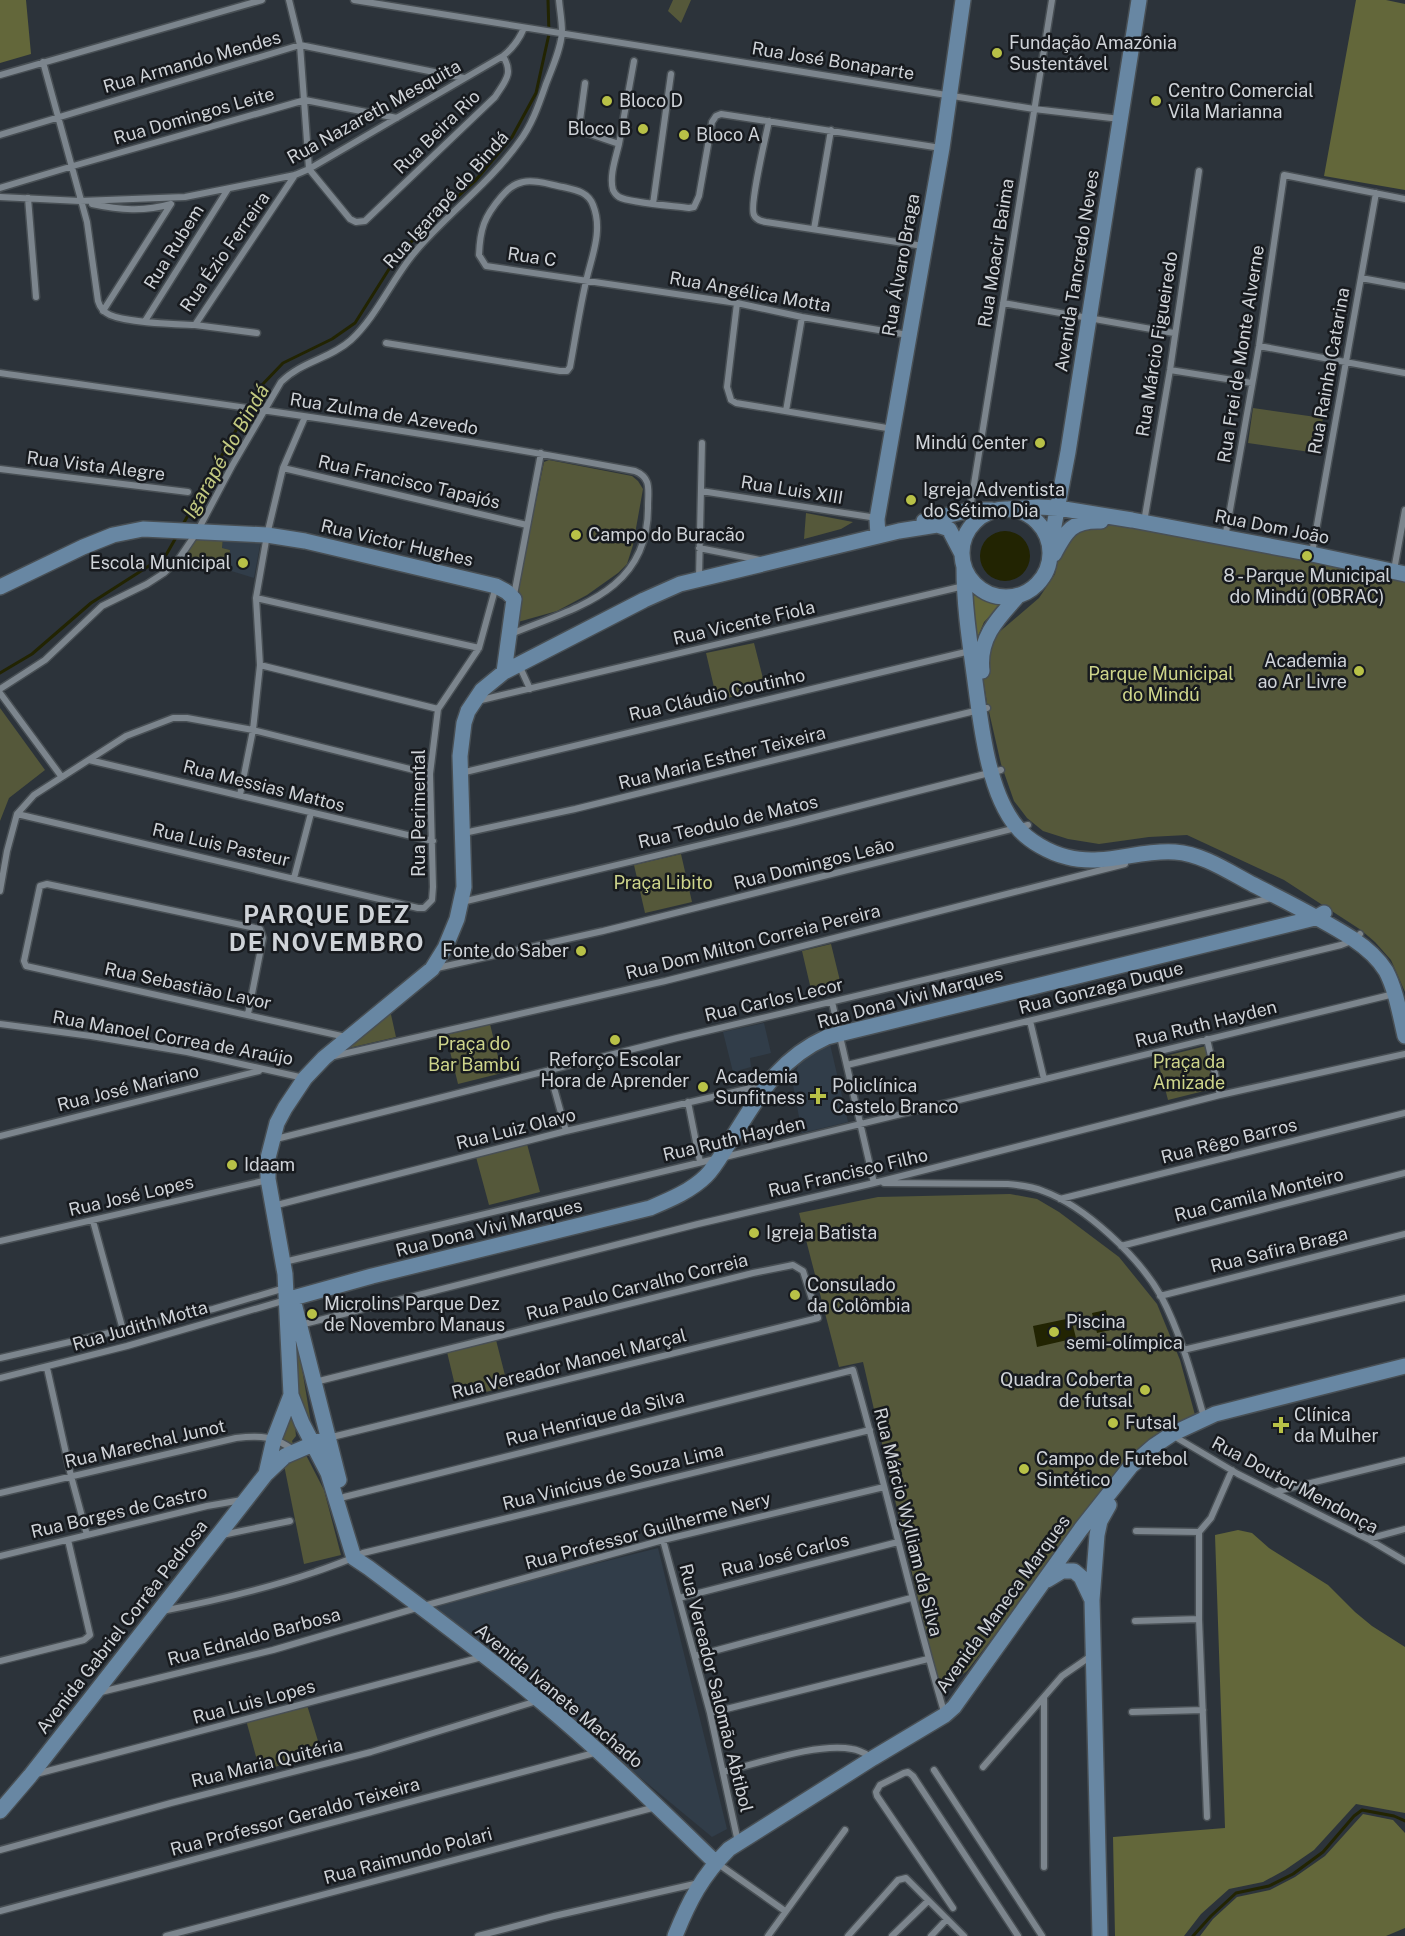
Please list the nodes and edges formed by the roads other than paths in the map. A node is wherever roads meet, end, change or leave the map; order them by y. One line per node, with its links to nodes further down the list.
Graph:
1 (262, 0): 12 (street)
2 (289, 0): 10 (street)
3 (354, 0): 8 (street, Rua José Bonaparte)
4 (559, 0): 9 (street)
5 (963, 0): 18 (street, Rua Álvaro Braga)
6 (1052, 0): 20 (street, Rua Moacir Baima)
7 (1138, 0): 23 (street, Avenida Tancredo Neves)
8 (524, 28): 9 (street, Rua José Bonaparte); 11 (street, Rua Nazareth Mesquita)
9 (559, 34): 18 (street, Rua José Bonaparte); 66 (street, Rua Igarapé do Bindá)
10 (300, 45): 16 (street, Rua Armando Mendes); 19 (street); 21 (street, Rua Armando Mendes)
11 (503, 56): 16 (street, Rua Nazareth Mesquita); 30 (street, Rua Beira Rio)
12 (44, 62): 15 (street); 21 (street)
13 (634, 62): 27 (street)
14 (671, 74): 42 (street)
15 (0, 75)
16 (464, 78): 22 (street, Rua Nazareth Mesquita)
17 (585, 83): 27 (street)
18 (950, 94): 20 (street, Rua José Bonaparte); 28 (street, Rua Álvaro Braga)
19 (305, 100): 22 (street, Rua Domingos Leite); 29 (street, Rua Domingos Leite); 30 (street)
20 (1034, 109): 23 (street, Rua José Bonaparte); 50 (street, Rua Moacir Baima)
21 (58, 117): 26 (street, Rua Armando Mendes); 29 (street)
22 (398, 118): 30 (street, Rua Nazareth Mesquita)
23 (1120, 119): 53 (street, Avenida Tancredo Neves)
24 (769, 121): 25 (street); 42 (street); 43 (street)
25 (831, 130): 28 (street); 43 (street)
26 (0, 135)
27 (619, 144): 42 (street)
28 (942, 148): 44 (street, Rua Álvaro Braga)
29 (73, 166): 33 (street, Rua Domingos Leite); 40 (street)
30 (309, 169): 32 (street, Rua Nazareth Mesquita)
31 (1199, 171): 57 (street, Rua Márcio Figueiredo)
32 (295, 176): 34 (street, Rua Nazareth Mesquita); 55 (street, Rua Ézio Ferreira)
33 (0, 188)
34 (228, 189): 37 (street, Rua Nazareth Mesquita); 54 (street, Rua Rubem)
35 (1376, 193): 39 (street); 45 (street, Rua Rainha Catarina); 60 (street, Rua Frei de Monte Alverne)
36 (0, 197): 38 (street, Rua Nazareth Mesquita)
37 (185, 197): 40 (street, Rua Nazareth Mesquita); 41 (street, Rua Nazareth Mesquita)
38 (28, 198): 40 (street, Rua Nazareth Mesquita); 48 (street)
39 (1405, 199)
40 (80, 201): 41 (street, Rua Nazareth Mesquita); 51 (street)
41 (171, 204): 51 (street)
42 (652, 204)
43 (814, 229): 44 (street)
44 (925, 246): 58 (street, Rua Álvaro Braga)
45 (1361, 278): 47 (street); 61 (street, Rua Rainha Catarina)
46 (586, 280): 46 (street, Rua C); 49 (street, Rua Angélica Motta); 59 (street)
47 (1405, 286)
48 (36, 297)
49 (737, 303): 52 (street, Rua Angélica Motta); 67 (street)
50 (1003, 303): 53 (street); 77 (street, Rua Moacir Baima)
51 (103, 311): 54 (street, Rua Ézio Ferreira)
52 (802, 317): 58 (street, Rua Angélica Motta); 67 (street)
53 (1089, 318): 57 (street); 76 (street, Avenida Tancredo Neves)
54 (145, 321): 55 (street, Rua Ézio Ferreira)
55 (195, 325): 56 (street)
56 (257, 333)
57 (1174, 333): 62 (street, Rua Márcio Figueiredo)
58 (908, 335): 69 (street, Rua Álvaro Braga)
59 (386, 343)
60 (1259, 346): 61 (street); 65 (street, Rua Frei de Monte Alverne)
61 (1345, 361): 64 (street); 89 (street, Rua Rainha Catarina)
62 (1170, 370): 65 (street); 81 (street, Rua Márcio Figueiredo)
63 (0, 373): 66 (street, Rua Zulma de Azevedo)
64 (1405, 373)
65 (1252, 383): 87 (street, Rua Frei de Monte Alverne)
66 (260, 410): 68 (street, Rua Zulma de Azevedo); 84 (street, Rua Igarapé do Bindá)
67 (786, 411): 69 (street)
68 (305, 417): 71 (street, Rua Zulma de Azevedo); 72 (street)
69 (893, 429): 80 (street, Rua Álvaro Braga)
70 (702, 443): 74 (street)
71 (542, 453): 82 (street); 101 (street, Rua Zulma de Azevedo)
72 (283, 468): 82 (street, Rua Francisco Tapajós); 85 (street)
73 (0, 469): 75 (street, Rua Vista Alegre)
74 (701, 491): 80 (street, Rua Luis XIII); 88 (street)
75 (188, 492)
76 (1058, 508): 78 (street, Rua Dom João); 81 (street, Rua Dom João); 90 (street, Avenida Tancredo Neves)
77 (970, 510): 78 (street, Avenida Ivanete Machado); 83 (street, Avenida Ivanete Machado)
78 (1004, 510): 90 (street); 91 (street)
79 (1405, 510): 93 (street)
80 (877, 519): 86 (street, Rua Álvaro Braga)
81 (1138, 521): 87 (street, Rua Dom João); 90 (street, Rua Dom João)
82 (527, 525): 100 (street)
83 (899, 531): 86 (street, Avenida Ivanete Machado); 91 (street, Avenida Ivanete Machado)
84 (192, 532): 85 (street, Rua Victor Hughes); 95 (street, Rua Victor Hughes); 108 (street, Rua Igarapé do Bindá)
85 (267, 535): 96 (street, Rua Victor Hughes); 99 (street)
86 (878, 536): 92 (street, Avenida Ivanete Machado)
87 (1225, 538): 89 (street, Rua Dom João)
88 (699, 548): 92 (street); 94 (street)
89 (1312, 554): 93 (street, Rua Dom João)
90 (1050, 555): 98 (street)
91 (963, 561): 97 (street); 98 (street)
92 (770, 562): 94 (street, Avenida Ivanete Machado)
93 (1400, 572)
94 (699, 578): 104 (street, Avenida Ivanete Machado)
95 (0, 586)
96 (496, 586): 100 (street, Rua Victor Hughes); 102 (street)
97 (964, 586): 103 (street); 107 (street, Rua Vicente Fiola)
98 (1018, 596): 103 (street)
99 (256, 598): 102 (street); 105 (street)
100 (514, 599): 101 (street)
101 (508, 635): 106 (street)
102 (479, 648): 110 (street)
103 (976, 649): 111 (street); 115 (street, Rua Cláudio Coutinho)
104 (519, 664): 106 (street, Avenida Ivanete Machado); 107 (street)
105 (260, 665): 110 (street); 112 (street)
106 (504, 672): 109 (street, Avenida Ivanete Machado)
107 (530, 689): 109 (street, Rua Vicente Fiola)
108 (0, 691): 117 (street)
109 (474, 701): 115 (street, Avenida Ivanete Machado)
110 (438, 709): 116 (street, Rua Perimental)
111 (983, 710): 114 (street); 122 (street, Rua Maria Esther Teixeira)
112 (253, 730): 113 (street); 116 (street); 118 (street)
113 (89, 760): 117 (street); 118 (street, Rua Messias Mattos)
114 (996, 772): 121 (street); 129 (street, Rua Teodulo de Matos)
115 (460, 773): 122 (street, Avenida Ivanete Machado)
116 (430, 774): 123 (street, Rua Perimental)
117 (61, 776): 120 (street)
118 (240, 795): 119 (street, Rua Messias Mattos)
119 (312, 813): 123 (street, Rua Messias Mattos); 126 (street)
120 (17, 814): 125 (street); 126 (street, Rua Luis Pasteur)
121 (1023, 827): 124 (street); 128 (street); 133 (street, Rua Domingos Leão)
122 (463, 833): 129 (street, Avenida Ivanete Machado)
123 (433, 841): 130 (street, Rua Perimental)
124 (1176, 849): 128 (street); 145 (street, Rua Dom Milton Correia Pereira)
125 (3, 850): 127 (street)
126 (294, 878): 130 (street, Rua Luis Pasteur)
127 (0, 891)
128 (1279, 894): 131 (street); 135 (street, Rua Carlos Lecor)
129 (462, 902): 133 (street, Avenida Ivanete Machado)
130 (418, 908)
131 (1320, 915): 132 (street); 140 (street, Rua Dona Vivi Marques)
132 (1357, 937): 134 (street); 138 (street, Rua Gonzaga Duque)
133 (432, 969): 142 (street, Avenida Ivanete Machado)
134 (1397, 993): 136 (street); 141 (street); 143 (street, Rua Ruth Hayden)
135 (832, 1002): 140 (street); 148 (street, Rua Carlos Lecor)
136 (1405, 1010)
137 (248, 1014): 137 (street, Rua Sebastião Lavor); 142 (street, Rua Sebastião Lavor)
138 (1030, 1021): 146 (street, Rua Gonzaga Duque); 150 (street)
139 (0, 1024): 147 (street, Rua Manoel Correa de Araújo)
140 (839, 1033): 146 (street); 151 (street, Rua Dona Vivi Marques)
141 (1405, 1036)
142 (350, 1037): 145 (street, Avenida Ivanete Machado)
143 (1207, 1039): 150 (street, Rua Ruth Hayden); 152 (street)
144 (1405, 1054): 152 (street, Rua Francisco Filho)
145 (324, 1058): 149 (street, Avenida Ivanete Machado)
146 (847, 1065): 155 (street)
147 (263, 1070): 149 (street, Rua Manoel Correa de Araújo); 157 (street, Rua José Mariano)
148 (549, 1070): 156 (street); 158 (street, Rua Carlos Lecor)
149 (305, 1078): 158 (street, Avenida Ivanete Machado)
150 (1044, 1079): 155 (street, Rua Ruth Hayden)
151 (767, 1084): 153 (street, Rua Luiz Olavo); 159 (street, Rua Dona Vivi Marques)
152 (1220, 1095): 163 (street, Rua Francisco Filho)
153 (688, 1102): 156 (street, Rua Luiz Olavo); 160 (street)
154 (1405, 1113): 164 (street, Rua Rêgo Barros)
155 (861, 1124): 159 (street, Rua Ruth Hayden); 163 (street)
156 (566, 1131): 165 (street, Rua Luiz Olavo)
157 (0, 1136)
158 (272, 1139): 162 (street, Avenida Ivanete Machado)
159 (720, 1158): 160 (street, Rua Ruth Hayden); 171 (street, Rua Dona Vivi Marques)
160 (700, 1162): 171 (street, Rua Ruth Hayden)
161 (1405, 1173): 169 (street, Rua Camila Monteiro)
162 (268, 1179): 165 (street, Avenida Ivanete Machado); 166 (street, Rua José Lopes)
163 (874, 1183): 164 (street); 174 (street, Rua Francisco Filho)
164 (1060, 1199): 169 (street)
165 (273, 1206): 171 (street, Avenida Ivanete Machado)
166 (93, 1221): 168 (street, Rua José Lopes); 175 (street)
167 (1405, 1234): 172 (street, Rua Safira Braga)
168 (0, 1241)
169 (1121, 1246): 172 (street)
170 (793, 1265): 185 (street, Rua Paulo Carvalho Correia); 190 (street, Rua Vereador Manoel Marçal)
171 (287, 1285): 174 (street, Avenida Ivanete Machado); 175 (street, Rua Judith Motta); 178 (street, Avenida Ivanete Machado); 181 (street, Rua Judith Motta)
172 (1160, 1296): 176 (street)
173 (1405, 1298): 176 (street)
174 (299, 1326): 179 (street, Avenida Ivanete Machado)
175 (123, 1330): 177 (street, Rua Judith Motta)
176 (1184, 1350): 187 (street)
177 (0, 1358)
178 (291, 1359): 179 (street); 186 (street, Avenida Ivanete Machado)
179 (309, 1361): 185 (street, Avenida Ivanete Machado)
180 (1405, 1366): 187 (street, Avenida Maneca Marques)
181 (47, 1368): 184 (street, Rua Judith Motta); 197 (street)
182 (853, 1370): 188 (street, Rua Márcio Wylliam da Silva); 201 (street, Rua Henrique da Silva)
183 (1405, 1375): 187 (street, Avenida Maneca Marques)
184 (0, 1378)
185 (314, 1383): 190 (street, Avenida Ivanete Machado)
186 (291, 1395): 191 (street, Avenida Gabriel Corrêa Pedrosa); 192 (street, Avenida Ivanete Machado)
187 (1206, 1422): 189 (street, Avenida Maneca Marques)
188 (870, 1430): 198 (street, Rua Márcio Wylliam da Silva); 214 (street, Rua Vinícius de Souza Lima)
189 (1176, 1437): 195 (street, Rua Doutor Mendonça); 216 (street, Avenida Maneca Marques); 219 (street, Avenida Maneca Marques)
190 (327, 1438): 192 (street, Avenida Gabriel Corrêa Pedrosa); 201 (street, Avenida Ivanete Machado)
191 (274, 1439): 193 (street, Rua Marechal Junot); 196 (street, Avenida Gabriel Corrêa Pedrosa); 197 (street, Rua Marechal Junot)
192 (312, 1443): 193 (street, Avenida Gabriel Corrêa Pedrosa); 214 (street, Avenida Ivanete Machado)
193 (295, 1451): 196 (street, Avenida Gabriel Corrêa Pedrosa)
194 (1405, 1460): 199 (street)
195 (1232, 1470): 199 (street, Rua Doutor Mendonça); 206 (street)
196 (266, 1474): 202 (street, Avenida Gabriel Corrêa Pedrosa)
197 (71, 1476): 200 (street, Rua Marechal Junot); 207 (street)
198 (884, 1487): 211 (street, Rua Professor Guilherme Nery); 212 (street, Rua Márcio Wylliam da Silva)
199 (1274, 1492): 209 (street, Rua Doutor Mendonça)
200 (0, 1493)
201 (344, 1497): 214 (street, Avenida Ivanete Machado)
202 (246, 1500): 207 (street, Rua Borges de Castro); 208 (street, Avenida Gabriel Corrêa Pedrosa)
203 (290, 1521): 208 (street)
204 (1405, 1529): 209 (street)
205 (1136, 1531): 206 (street)
206 (1199, 1532): 222 (street)
207 (87, 1535): 210 (street, Rua Borges de Castro)
208 (219, 1536): 221 (street, Avenida Gabriel Corrêa Pedrosa)
209 (1368, 1539): 215 (street, Rua Doutor Mendonça)
210 (68, 1540): 213 (street, Rua Borges de Castro); 228 (street)
211 (663, 1540): 217 (street, Rua Vereador Salomão Abtibol); 220 (street, Rua Professor Guilherme Nery)
212 (898, 1542): 217 (street, Rua José Carlos); 218 (street, Rua Márcio Wylliam da Silva)
213 (0, 1556)
214 (358, 1556): 220 (street, Avenida Ivanete Machado); 221 (street, Rua Vinícius de Souza Lima)
215 (1405, 1561)
216 (1042, 1583): 219 (street); 235 (street, Avenida Maneca Marques)
217 (679, 1598): 226 (street, Rua Vereador Salomão Abtibol)
218 (911, 1598): 226 (street); 227 (street, Rua Márcio Wylliam da Silva)
219 (1092, 1600): 224 (street, Avenida Maneca Marques)
220 (420, 1607): 225 (street, Avenida Ivanete Machado); 229 (street, Rua Ednaldo Barbosa)
221 (160, 1611): 229 (street, Avenida Gabriel Corrêa Pedrosa)
222 (1199, 1619): 223 (street); 232 (street)
223 (1135, 1621)
224 (1092, 1655): 230 (street); 267 (street, Avenida Maneca Marques)
225 (485, 1656): 231 (street, Avenida Ivanete Machado); 241 (street, Rua Luis Lopes)
226 (695, 1656): 233 (street, Rua Vereador Salomão Abtibol)
227 (928, 1659): 233 (street); 235 (street, Rua Márcio Wylliam da Silva)
228 (0, 1661)
229 (95, 1693): 241 (street, Avenida Gabriel Corrêa Pedrosa)
230 (1044, 1697): 238 (street); 250 (street)
231 (540, 1700): 236 (street, Avenida Ivanete Machado); 248 (street, Rua Maria Quitéria)
232 (1203, 1710): 234 (street); 244 (street)
233 (710, 1713): 240 (street, Rua Vereador Salomão Abtibol)
234 (1132, 1713)
235 (945, 1715): 237 (street, Avenida Maneca Marques)
236 (598, 1752): 243 (street, Avenida Ivanete Machado); 254 (street, Rua Professor Geraldo Teixeira)
237 (873, 1758): 240 (street); 247 (street, Avenida Maneca Marques)
238 (983, 1767)
239 (934, 1770): 266 (street)
240 (723, 1772): 247 (street, Rua Vereador Salomão Abtibol)
241 (30, 1776): 242 (street, Avenida Gabriel Corrêa Pedrosa)
242 (2, 1805): 245 (street, Avenida Gabriel Corrêa Pedrosa)
243 (657, 1806): 249 (street, Avenida Ivanete Machado); 257 (street, Rua Raimundo Polari)
244 (1208, 1816)
245 (0, 1818)
246 (846, 1830): 255 (street)
247 (738, 1842): 249 (street, Avenida Maneca Marques)
248 (0, 1850)
249 (715, 1862): 251 (street, Avenida Maneca Marques); 255 (street)
250 (1044, 1867)
251 (700, 1883): 258 (street); 259 (street, Avenida Maneca Marques)
252 (928, 1901): 256 (street); 261 (street); 262 (street)
253 (953, 1908): 265 (street)
254 (0, 1911)
255 (785, 1911): 260 (street)
256 (947, 1919): 263 (street); 264 (street)
257 (166, 1936)
258 (478, 1936)
259 (675, 1936)
260 (768, 1936)
261 (848, 1936)
262 (892, 1936)
263 (931, 1936)
264 (964, 1936)
265 (1018, 1936)
266 (1042, 1936)
267 (1100, 1936)

